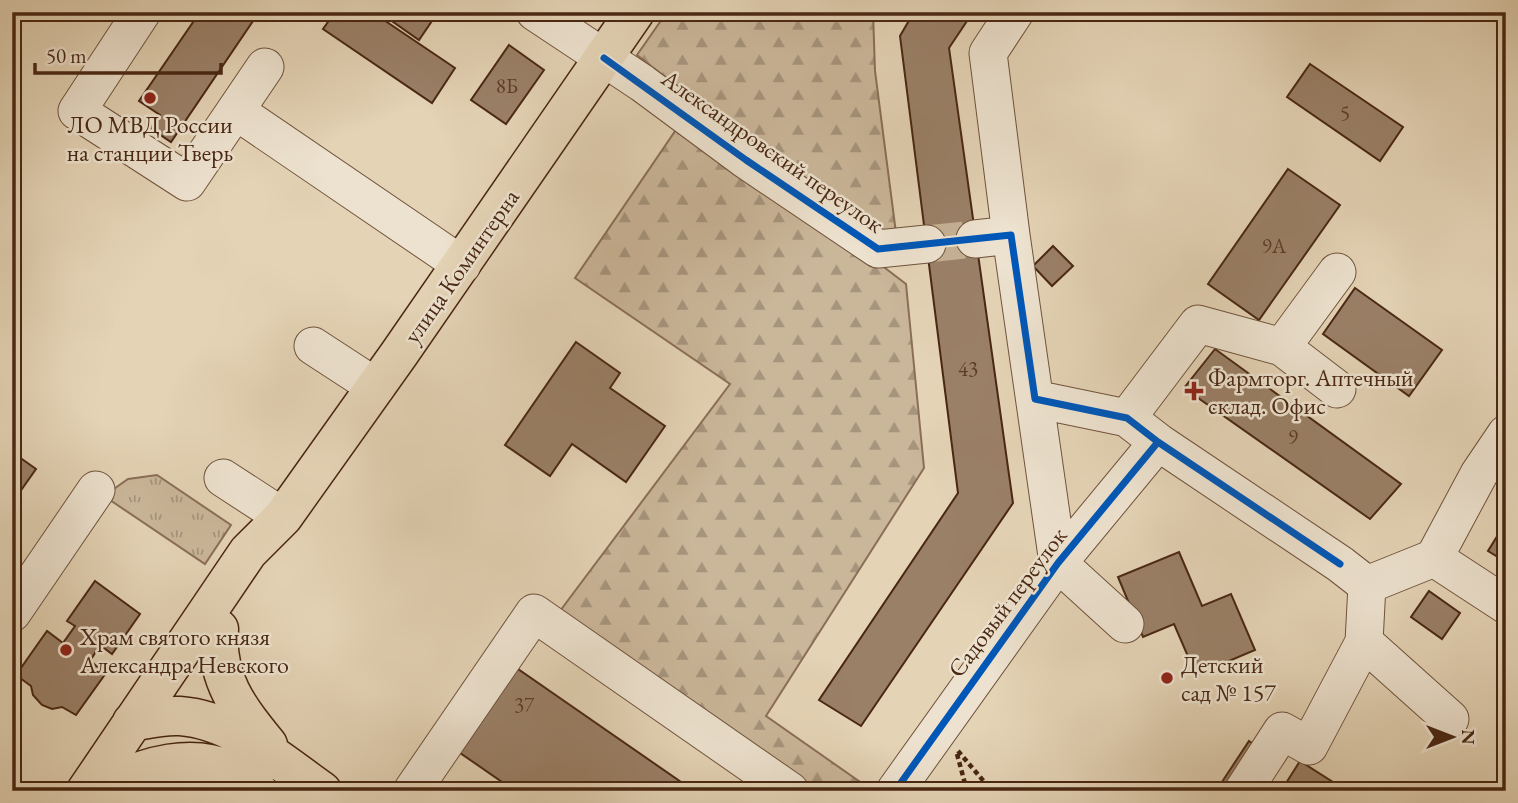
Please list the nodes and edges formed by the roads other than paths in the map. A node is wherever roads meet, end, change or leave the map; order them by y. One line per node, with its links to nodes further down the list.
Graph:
1 (142, 12): 7 (street)
2 (535, 12): 5 (street, Александровский переулок)
3 (635, 12): 5 (main road, улица Коминтерна)
4 (1015, 12): 8 (street)
5 (604, 58): 10 (street, Александровский переулок); 11 (main road, улица Коминтерна)
6 (265, 67): 7 (street)
7 (236, 111): 11 (street)
8 (1011, 235): 9 (street); 17 (street)
9 (975, 239)
10 (927, 244)
11 (462, 265): 15 (main road, улица Коминтерна)
12 (1337, 272): 14 (street)
13 (313, 346): 15 (street)
14 (1282, 347): 16 (street); 18 (street)
15 (376, 387): 23 (main road, улица Коминтерна)
16 (1337, 389)
17 (1035, 398): 18 (street); 25 (street)
18 (1127, 418): 20 (street)
19 (1506, 434): 24 (street)
20 (1158, 442): 25 (street, Садовый переулок); 26 (street)
21 (223, 478): 23 (street)
22 (96, 490): 28 (street)
23 (283, 517): 30 (main road, улица Коминтерна)
24 (1434, 558): 26 (street); 27 (street)
25 (1058, 563): 29 (street); 40 (street, Садовый переулок)
26 (1354, 575): 31 (street)
27 (1506, 605)
28 (12, 613)
29 (1125, 624)
30 (204, 634): 32 (main road, улица Коминтерна); 32 (main road); 35 (main road)
31 (1364, 642): 33 (street); 41 (street)
32 (164, 712): 34 (main road); 35 (main road); 36 (main road, улица Коминтерна)
33 (1450, 719)
34 (227, 769): 35 (main road); 36 (main road)
35 (272, 778): 37 (main road)
36 (104, 788)
37 (321, 791)
38 (412, 791): 39 (street)
39 (790, 791)
40 (895, 791)
41 (1242, 791)

